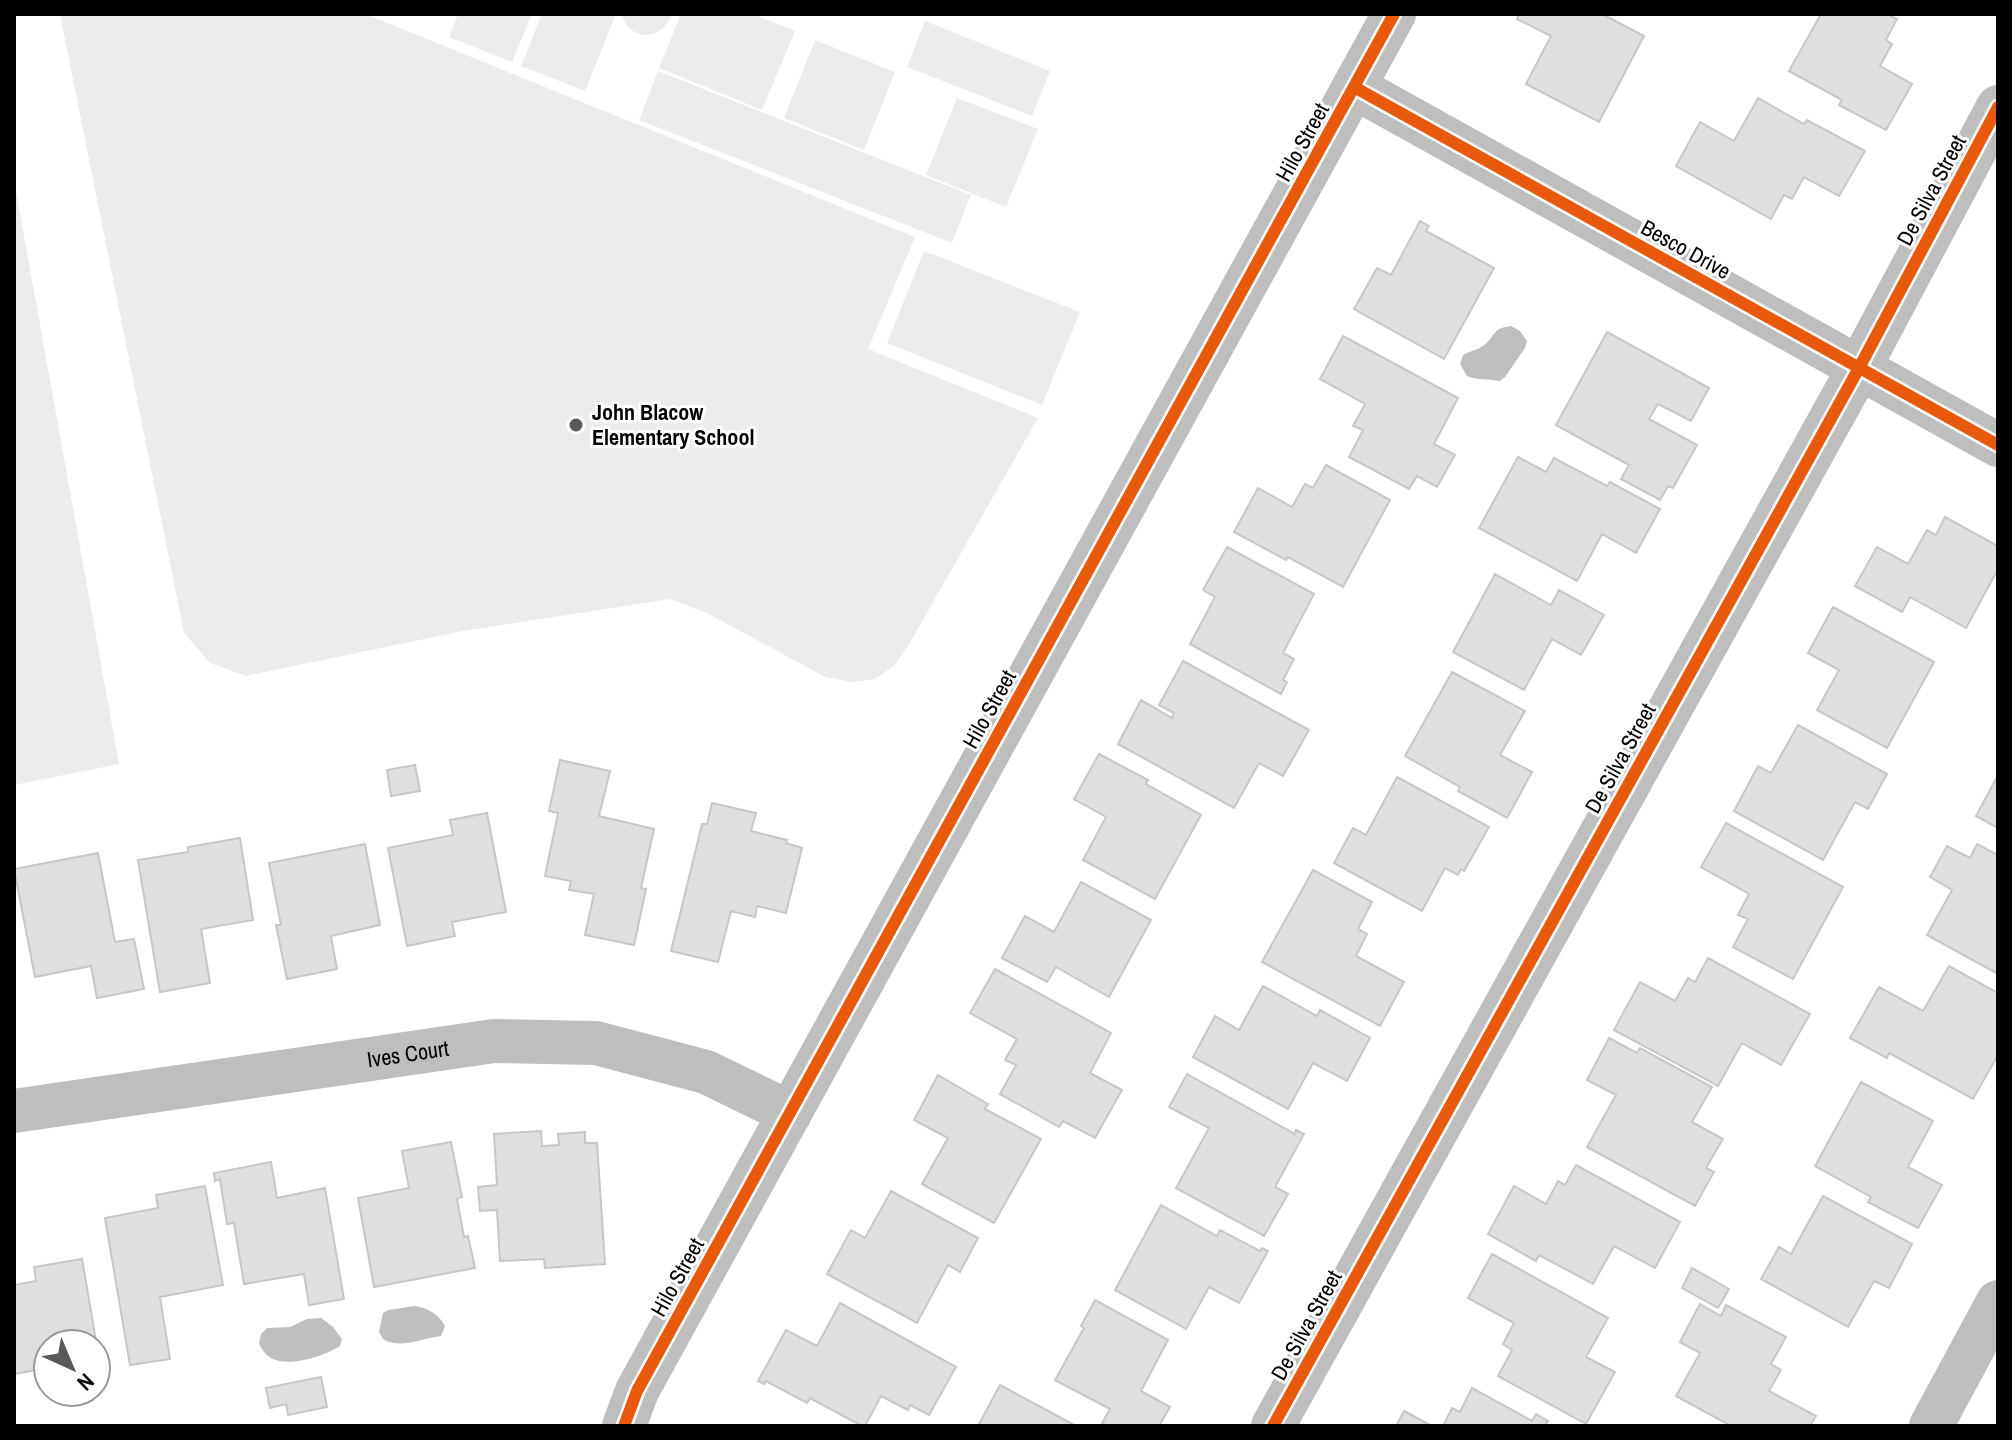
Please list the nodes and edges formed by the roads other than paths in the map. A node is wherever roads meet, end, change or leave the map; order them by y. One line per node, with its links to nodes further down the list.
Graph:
1 (1394, 14): 2 (street, Hilo Street)
2 (1354, 87): 4 (street, Besco Drive); 7 (street, Hilo Street)
3 (1998, 107): 4 (street, De Silva Street)
4 (1859, 368): 5 (street, Besco Drive); 10 (street, De Silva Street)
5 (1998, 445)
6 (14, 1111): 7 (street, Ives Court)
7 (790, 1113): 9 (street, Hilo Street)
8 (1998, 1302): 11 (street)
9 (624, 1426)
10 (1273, 1426)
11 (1931, 1426)

